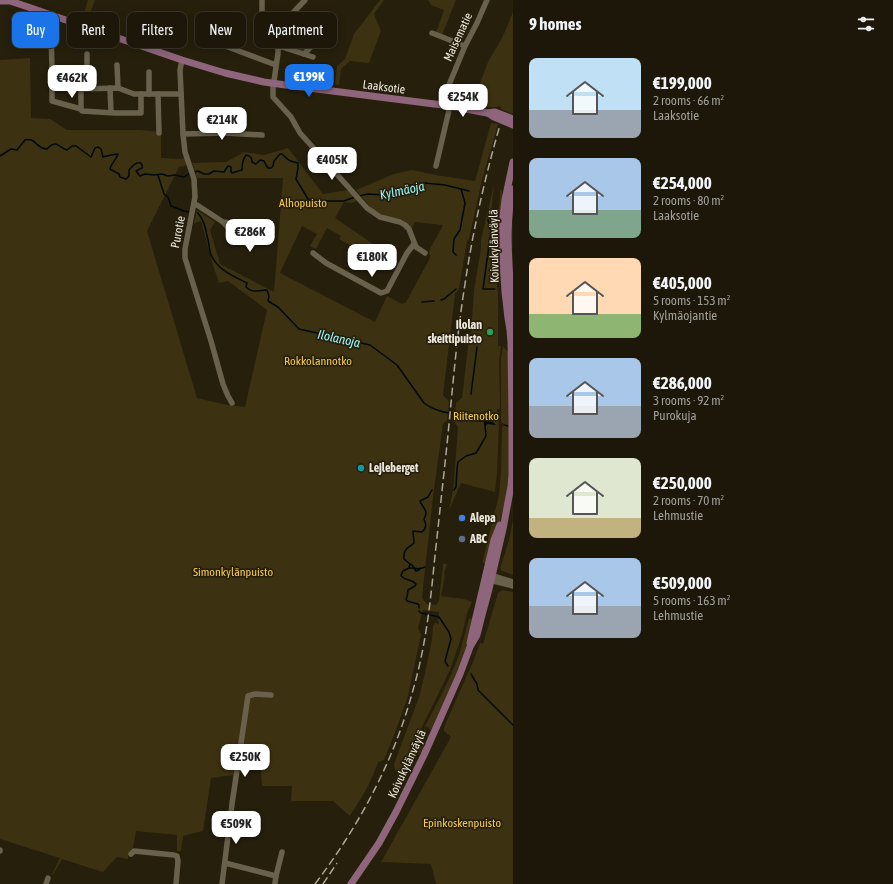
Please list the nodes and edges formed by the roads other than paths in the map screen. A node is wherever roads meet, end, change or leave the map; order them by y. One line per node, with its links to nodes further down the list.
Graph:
1 (262, 0): 6 (street)
2 (305, 0): 7 (street)
3 (487, 0): 10 (street, Maisematie)
4 (1, 1): 5 (main road, Laaksotie)
5 (44, 12)
6 (262, 12)
7 (294, 12)
8 (59, 17): 19 (main road, Laaksotie)
9 (432, 33): 10 (street)
10 (465, 46): 32 (street, Maisematie)
11 (51, 48): 22 (street)
12 (231, 48): 21 (street)
13 (278, 48): 21 (street)
14 (285, 48): 17 (street)
15 (310, 48): 17 (street)
16 (87, 54): 27 (street)
17 (304, 54): 18 (street)
18 (313, 57)
19 (182, 60): 24 (main road, Laaksotie); 31 (street, Purotie)
20 (118, 65): 26 (street)
21 (276, 65): 24 (street)
22 (52, 70): 27 (street); 34 (street)
23 (149, 72): 29 (street)
24 (273, 83): 32 (main road, Laaksotie); 47 (street)
25 (110, 88): 26 (street); 27 (street); 35 (street)
26 (118, 88): 28 (street)
27 (84, 89): 34 (street)
28 (141, 94): 29 (street); 35 (street)
29 (149, 94): 30 (street)
30 (158, 94): 31 (street); 39 (street)
31 (181, 94): 40 (street, Purotie)
32 (442, 105): 33 (main road, Laaksotie)
33 (450, 106): 36 (main road, Laaksotie); 43 (street)
34 (81, 109): 35 (street)
35 (111, 112)
36 (488, 113): 37 (main road, Laaksotie); 38 (main road, Laaksotie)
37 (513, 118)
38 (513, 125)
39 (159, 134)
40 (182, 134): 41 (street); 45 (street, Purotie)
41 (262, 135)
42 (513, 162): 50 (main road, Koivukylänväylä)
43 (436, 166)
44 (513, 189): 50 (main road, Koivukylänväylä)
45 (194, 205): 46 (street); 51 (street, Purotie)
46 (223, 222): 46 (street)
47 (414, 244): 48 (street); 49 (street)
48 (313, 253)
49 (425, 253)
50 (510, 292): 52 (main road, Koivukylänväylä)
51 (232, 403)
52 (488, 578): 53 (street); 54 (street); 61 (main road, Koivukylänväylä)
53 (513, 582)
54 (513, 586)
55 (272, 695): 58 (street)
56 (282, 852): 58 (street)
57 (130, 854): 59 (street)
58 (225, 863): 60 (street)
59 (176, 884)
60 (222, 884)
61 (351, 884)

